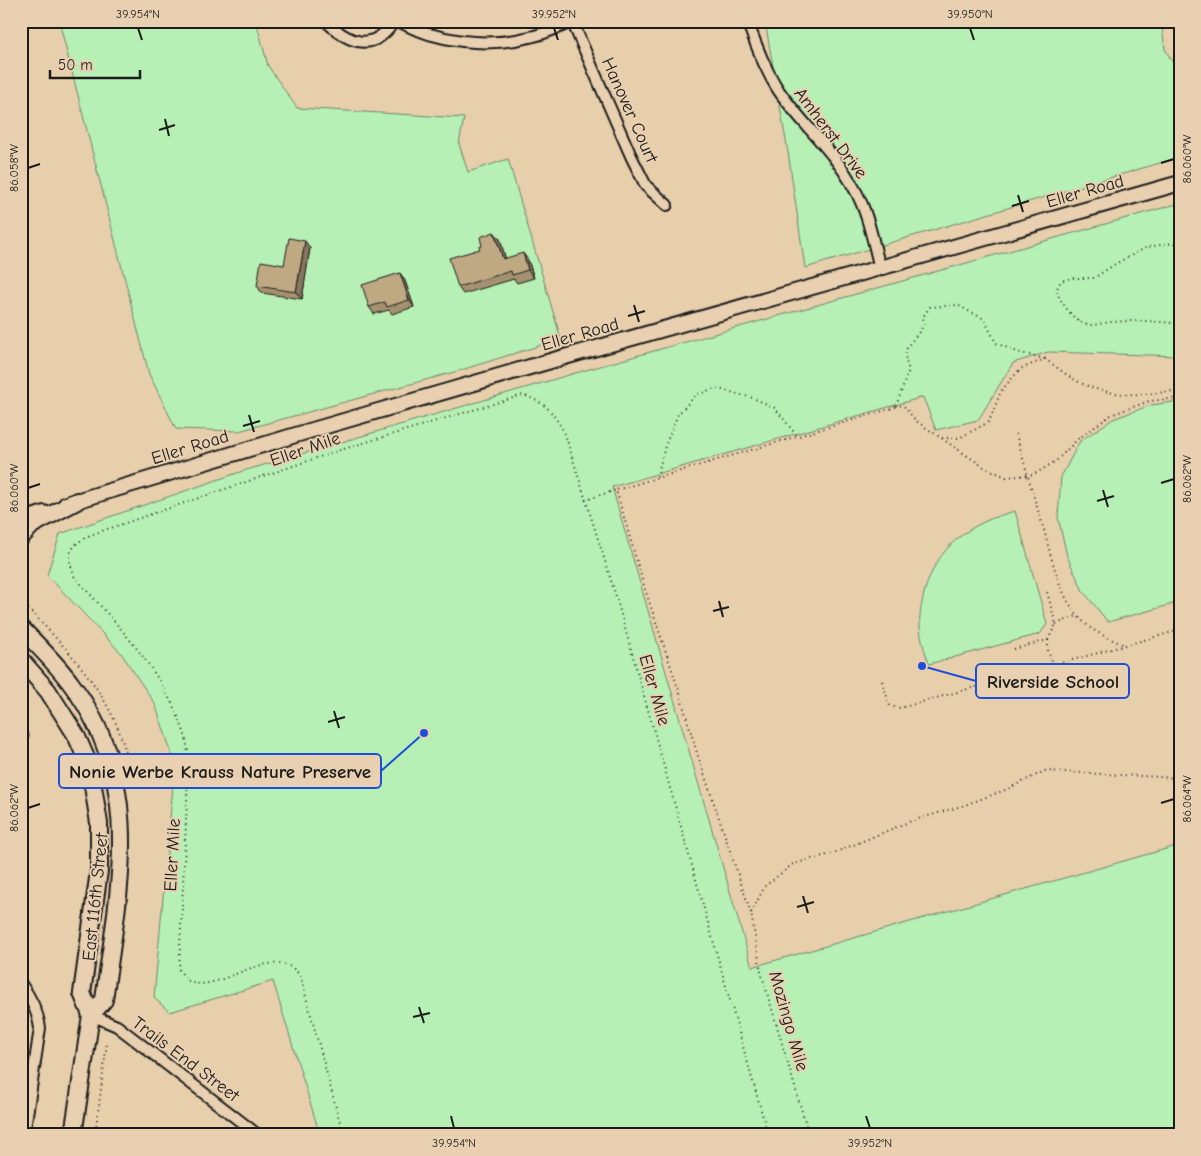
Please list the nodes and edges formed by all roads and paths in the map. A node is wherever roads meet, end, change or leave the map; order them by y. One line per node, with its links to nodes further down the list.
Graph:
1 (326, 21): 2 (street)
2 (394, 21)
3 (398, 21): 4 (street)
4 (573, 21): 7 (street, Hanover Court)
5 (747, 21): 9 (street, Amherst Drive)
6 (1180, 183): 9 (street, Eller Road)
7 (667, 205)
8 (1180, 242): 10 (path)
9 (880, 268): 22 (street, Eller Road)
10 (1180, 324)
11 (1045, 358): 12 (path); 14 (path); 17 (path)
12 (1180, 390)
13 (1180, 398): 18 (path)
14 (896, 407): 16 (path); 17 (path)
15 (1016, 434): 18 (path)
16 (797, 436): 19 (path); 19 (path)
17 (941, 438): 18 (path)
18 (1028, 476): 26 (path)
19 (656, 477): 20 (path)
20 (616, 490): 21 (path); 37 (path, Mozingo Mile)
21 (585, 500): 45 (path, Eller Mile); 46 (path, Eller Mile)
22 (77, 501): 23 (street, Eller Road); 24 (main road)
23 (21, 521)
24 (21, 537)
25 (1047, 592): 27 (path)
26 (1078, 616): 27 (path); 31 (path)
27 (1056, 624): 30 (path)
28 (21, 628): 39 (main road, East 116th Street)
29 (1180, 630): 31 (path)
30 (1048, 640): 32 (path); 34 (path)
31 (1125, 645): 34 (path)
32 (1014, 649)
33 (21, 660): 39 (main road, East 116th Street)
34 (1053, 666): 35 (path)
35 (882, 681)
36 (1180, 778): 37 (path)
37 (751, 913): 47 (path, Mozingo Mile)
38 (21, 984): 41 (street)
39 (91, 1015): 42 (main road, East 116th Street); 44 (street, Trails End Street)
40 (108, 1043): 43 (path)
41 (24, 1135)
42 (74, 1135)
43 (94, 1135)
44 (258, 1135)
45 (346, 1135)
46 (768, 1135)
47 (809, 1135)

